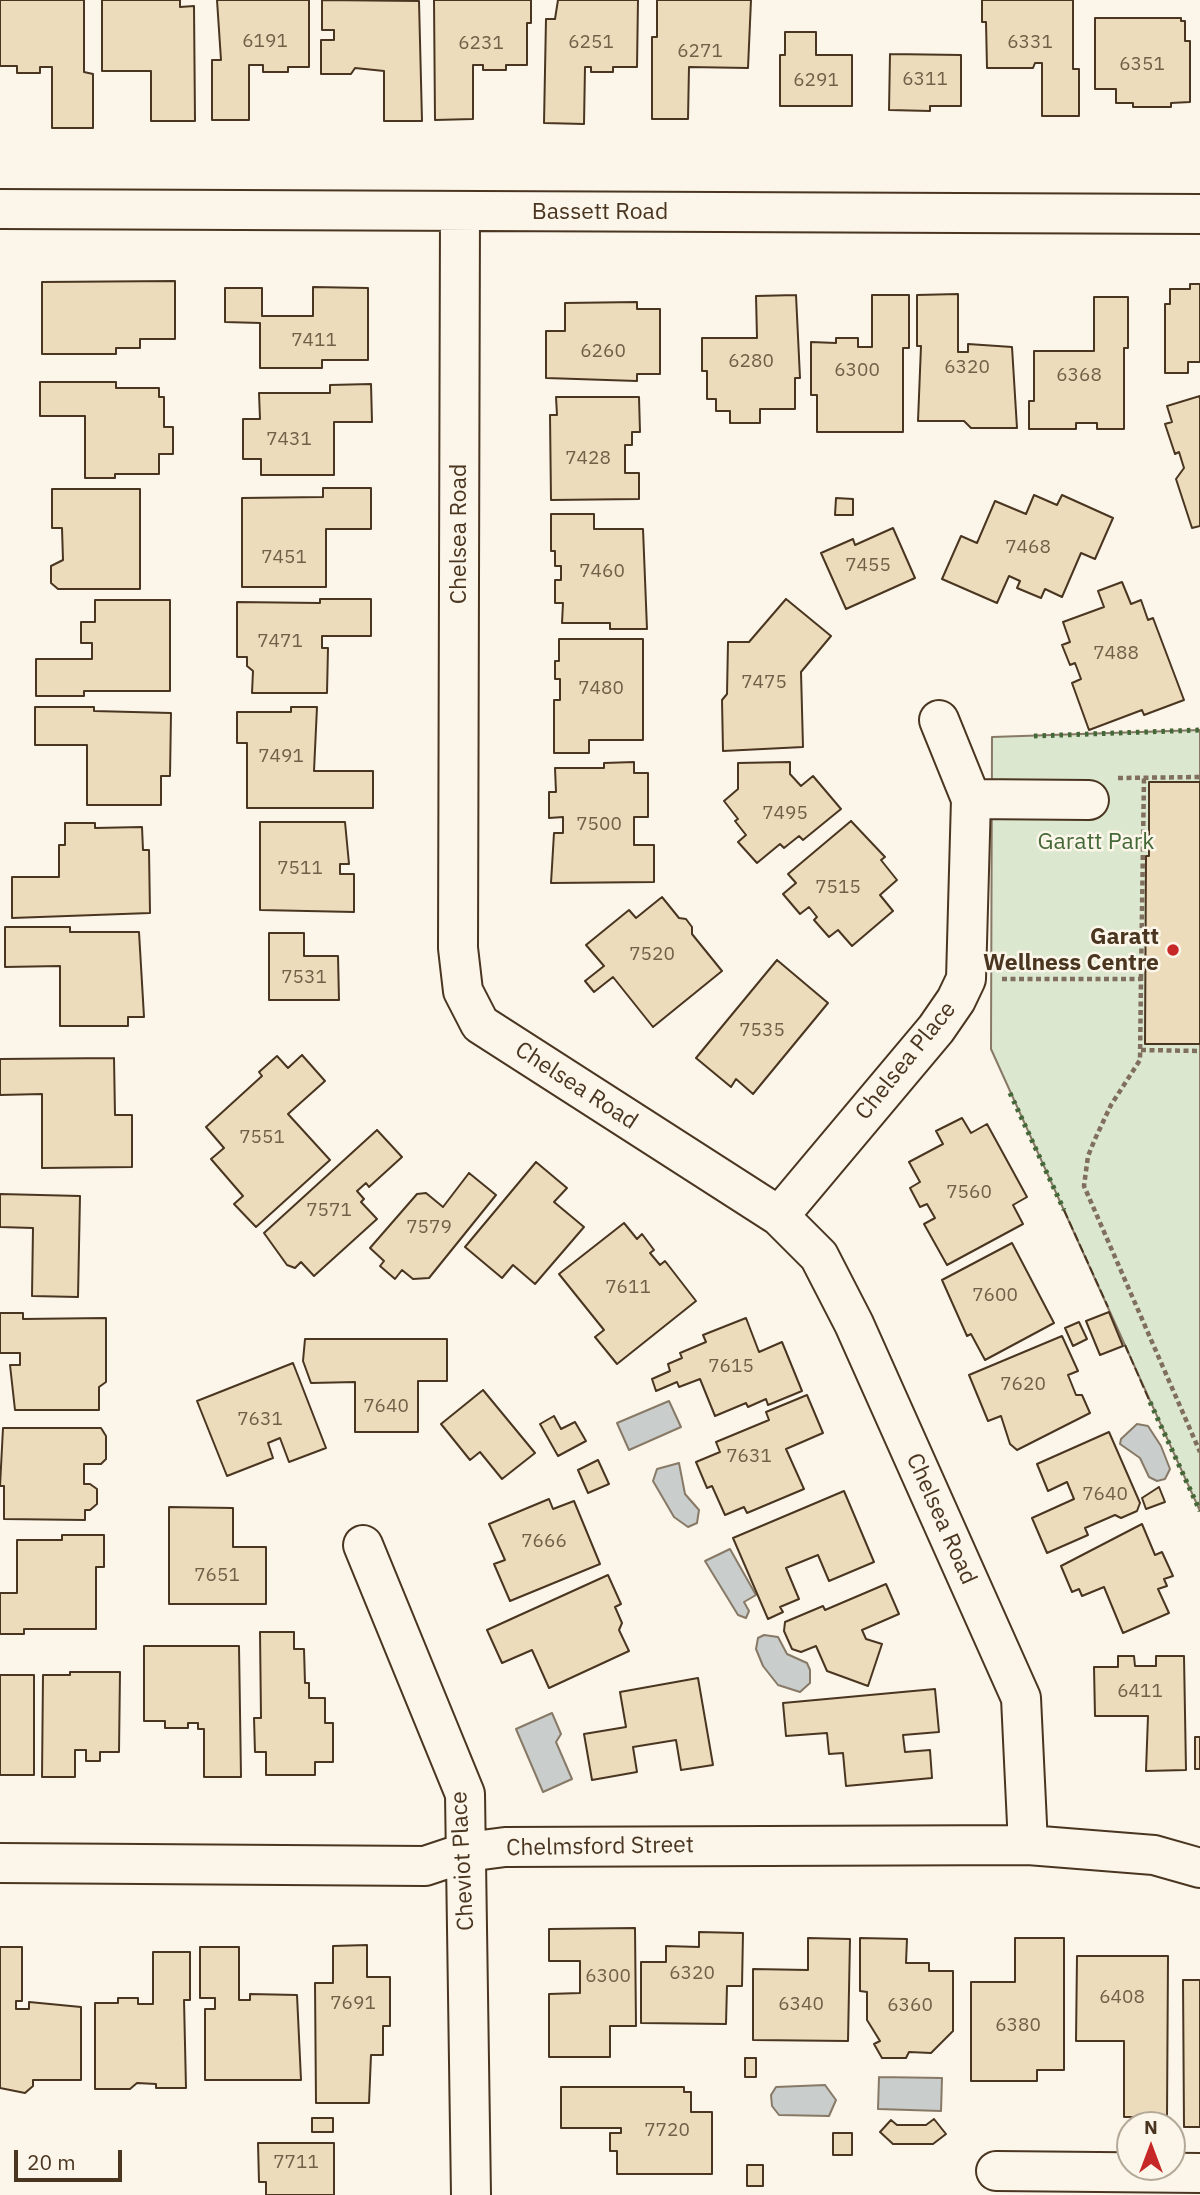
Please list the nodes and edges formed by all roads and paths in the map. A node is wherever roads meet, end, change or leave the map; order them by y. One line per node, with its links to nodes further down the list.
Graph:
1 (0, 209): 2 (street, Bassett Road)
2 (460, 212): 3 (street, Bassett Road); 13 (street, Chelsea Road)
3 (1200, 214)
4 (939, 720): 7 (street, Chelsea Place)
5 (1143, 777): 6 (path); 8 (path); 10 (path)
6 (1200, 777)
7 (971, 799): 8 (street); 9 (street, Chelsea Place)
8 (1089, 800)
9 (966, 979): 10 (path); 13 (street, Chelsea Place)
10 (1141, 979): 11 (path)
11 (1141, 1050): 12 (path); 14 (path)
12 (1200, 1051)
13 (779, 1216): 16 (street, Chelsea Road)
14 (1200, 1452)
15 (363, 1545): 17 (street, Cheviot Place)
16 (1028, 1845): 17 (street, Chelmsford Street); 19 (street, Chelmsford Street)
17 (467, 1852): 18 (street, Chelmsford Street); 22 (street, Cheviot Place)
18 (0, 1863)
19 (1200, 1868)
20 (996, 2171): 21 (street)
21 (1200, 2173)
22 (471, 2195)

